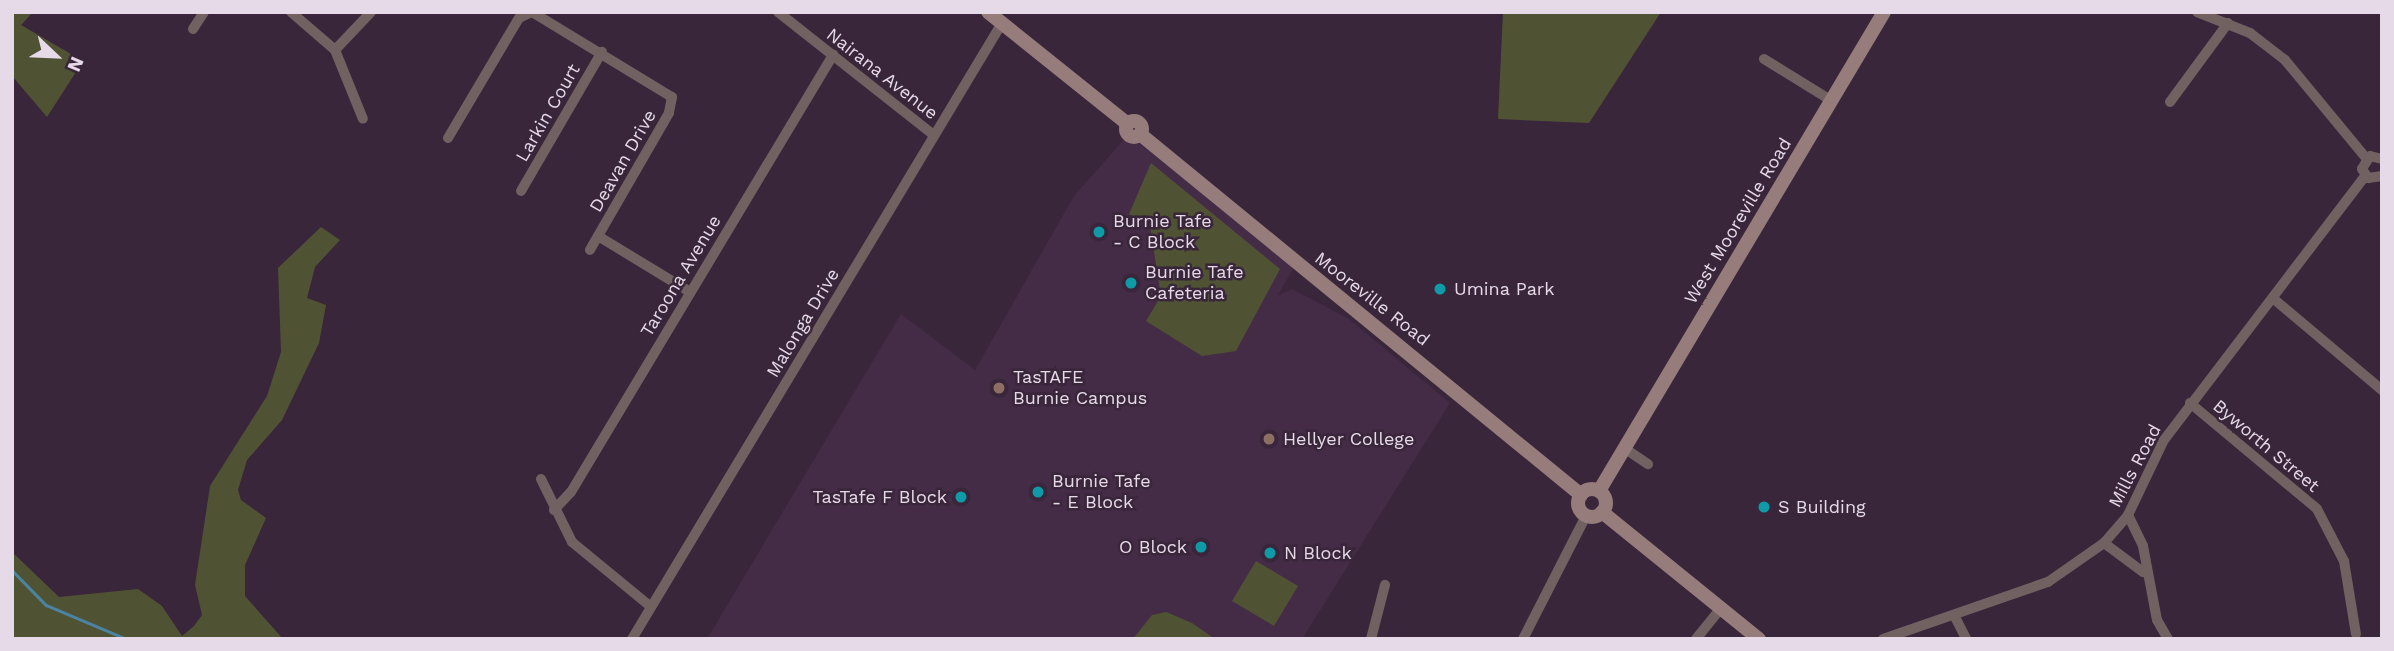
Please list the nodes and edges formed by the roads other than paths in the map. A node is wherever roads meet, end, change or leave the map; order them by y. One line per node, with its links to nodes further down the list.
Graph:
1 (204, 12): 11 (street)
2 (291, 12): 12 (street)
3 (371, 12): 12 (street)
4 (532, 12): 13 (street, Deavan Drive); 20 (street, Deavan Drive)
5 (778, 12): 14 (street, Nairana Avenue)
6 (988, 12): 9 (main road, Mooreville Road)
7 (1884, 12): 16 (main road, West Mooreville Road)
8 (2197, 12): 10 (street)
9 (1002, 23): 19 (street, Malonga Drive); 36 (main road, Mooreville Road)
10 (2228, 23): 17 (street); 21 (street)
11 (193, 29)
12 (335, 50): 18 (street)
13 (602, 52): 25 (street, Larkin Court); 26 (street, Deavan Drive)
14 (833, 55): 19 (street, Nairana Avenue); 28 (street, Taroona Avenue)
15 (1764, 59): 16 (street)
16 (1832, 101): 32 (main road, West Mooreville Road)
17 (2170, 102)
18 (363, 119)
19 (934, 135): 44 (street, Malonga Drive)
20 (448, 138)
21 (2366, 158): 22 (street); 23 (street)
22 (2381, 158)
23 (2365, 176): 24 (street); 29 (street, Mills Road)
24 (2382, 176)
25 (521, 191)
26 (598, 236): 27 (street, Deavan Drive); 28 (street, Deavan Drive)
27 (590, 250)
28 (690, 292): 37 (street, Taroona Avenue)
29 (2275, 300): 30 (street); 31 (street, Mills Road)
30 (2382, 390)
31 (2190, 403): 39 (street, Mills Road); 47 (street, Byworth Street)
32 (1625, 448): 33 (street); 35 (main road, West Mooreville Road)
33 (1648, 464)
34 (541, 480): 37 (street)
35 (1599, 491): 36 (main road); 38 (main road)
36 (1581, 495): 40 (main road)
37 (554, 510): 44 (street)
38 (1602, 512): 40 (main road); 45 (main road)
39 (2128, 515): 41 (street, Mills Road); 42 (street)
40 (1586, 516): 50 (street)
41 (2104, 542): 42 (street); 46 (street, Mills Road)
42 (2143, 572): 55 (street)
43 (1385, 585): 49 (street)
44 (651, 607): 48 (street, Malonga Drive)
45 (1721, 608): 51 (street); 52 (main road)
46 (1954, 615): 53 (street, Mills Road); 54 (street)
47 (2356, 634)
48 (632, 639)
49 (1371, 639)
50 (1523, 639)
51 (1696, 639)
52 (1759, 639)
53 (1883, 639)
54 (1966, 639)
55 (2168, 639)

